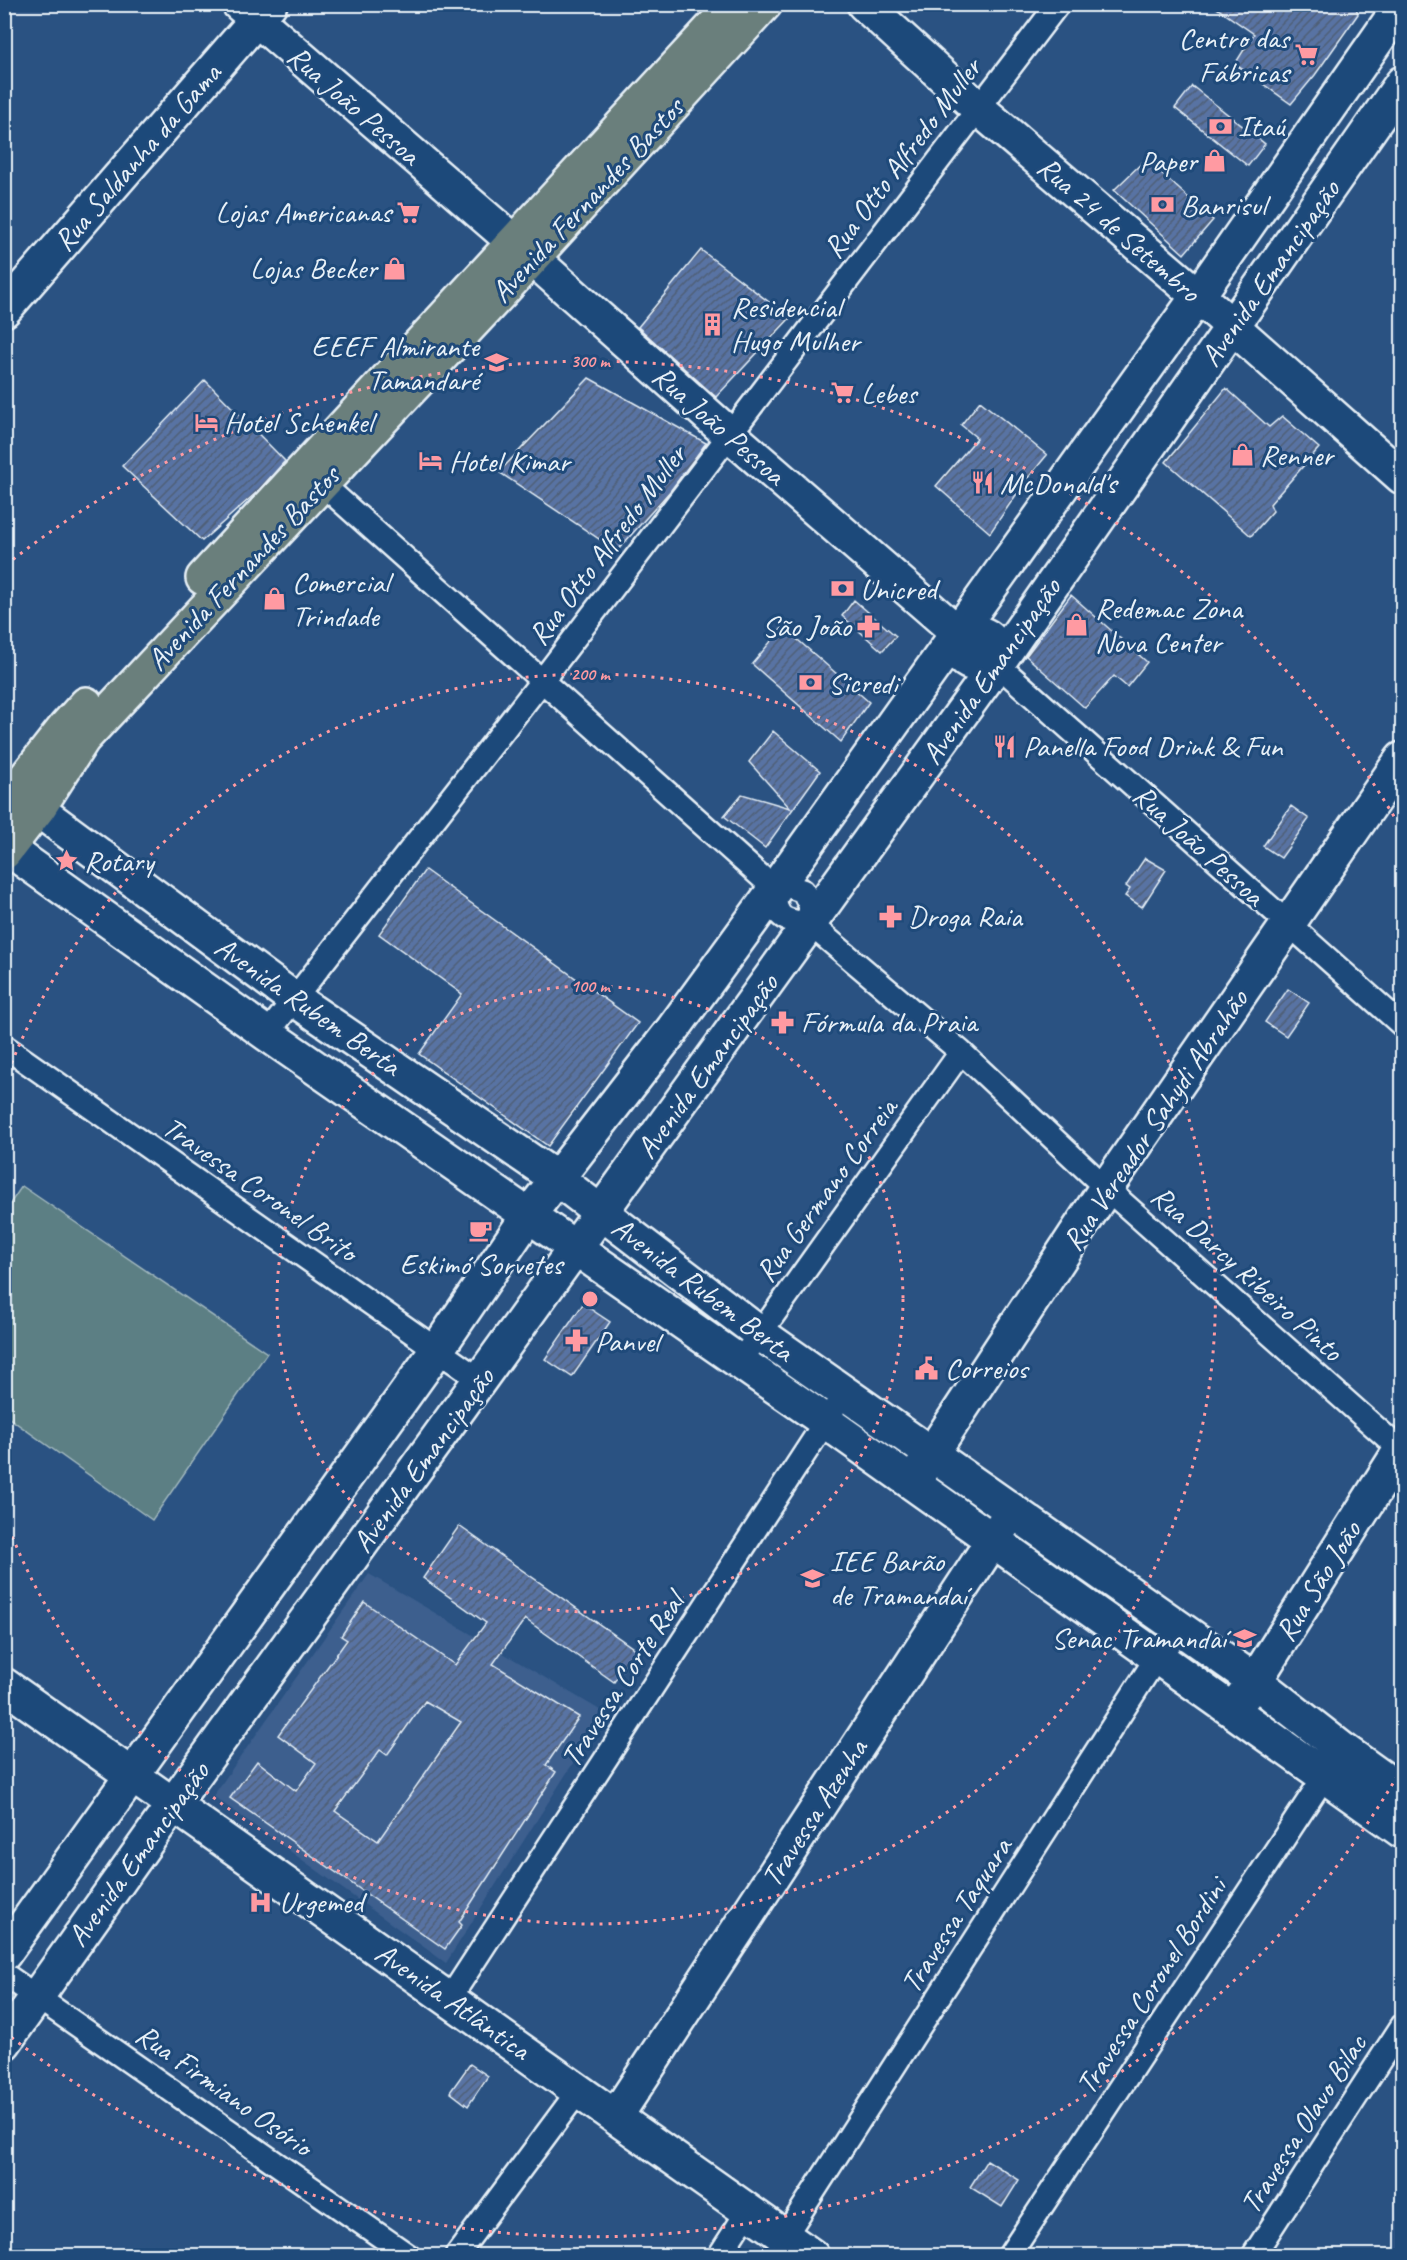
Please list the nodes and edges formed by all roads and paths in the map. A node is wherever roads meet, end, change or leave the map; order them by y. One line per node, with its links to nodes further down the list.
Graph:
1 (734, 4): 8 (main road, Avenida Fernandes Bastos)
2 (765, 4): 8 (main road, Avenida Fernandes Bastos)
3 (864, 4): 9 (main road, Rua 24 de Setembro)
4 (1058, 4): 9 (street, Rua Otto Alfredo Muller)
5 (1402, 4): 11 (main road, Avenida Emancipação)
6 (255, 10): 10 (main road, Rua João Pessoa); 12 (main road, Rua Saldanha da Gama)
7 (1402, 83): 13 (main road, Avenida Emancipação)
8 (670, 91): 10 (main road, Avenida Fernandes Bastos)
9 (978, 108): 11 (main road, Rua 24 de Setembro); 14 (street, Rua Otto Alfredo Muller)
10 (522, 250): 14 (main road, Rua João Pessoa); 15 (main road, Avenida Fernandes Bastos)
11 (1198, 296): 13 (main road, Rua 24 de Setembro); 17 (main road, Avenida Emancipação)
12 (4, 310)
13 (1232, 327): 16 (main road, Rua 24 de Setembro); 18 (main road, Avenida Emancipação)
14 (729, 434): 17 (main road, Rua João Pessoa); 19 (street, Rua Otto Alfredo Muller)
15 (313, 476): 19 (street); 21 (main road, Avenida Fernandes Bastos)
16 (1402, 477)
17 (957, 632): 18 (main road, Rua João Pessoa); 23 (main road, Avenida Emancipação)
18 (997, 664): 24 (main road, Avenida Emancipação); 25 (street, Rua João Pessoa)
19 (542, 682): 23 (street); 26 (street, Rua Otto Alfredo Muller)
20 (1402, 759): 25 (main road, Rua Vereador Sahydi Abrahão)
21 (16, 798): 22 (main road, Avenida Fernandes Bastos); 26 (main road, Avenida Rubem Berta)
22 (6, 850): 28 (main road, Avenida Rubem Berta)
23 (775, 889): 24 (street, Rua Darcy Ribeiro Pinto); 31 (main road, Avenida Emancipação)
24 (810, 924): 30 (street, Rua Darcy Ribeiro Pinto); 33 (main road, Avenida Emancipação)
25 (1288, 926): 27 (street, Rua João Pessoa); 32 (main road, Rua Vereador Sahydi Abrahão)
26 (294, 999): 28 (street, Rua Otto Alfredo Muller); 31 (main road, Avenida Rubem Berta)
27 (1402, 1025)
28 (267, 1034): 34 (main road, Avenida Rubem Berta)
29 (4, 1046): 37 (street, Travessa Coronel Brito)
30 (962, 1052): 32 (street, Rua Darcy Ribeiro Pinto); 36 (street, Rua Germano Correia)
31 (556, 1178): 33 (main road, Avenida Rubem Berta); 34 (main road, Avenida Emancipação)
32 (1106, 1188): 42 (street, Rua Darcy Ribeiro Pinto); 43 (main road, Rua Vereador Sahydi Abrahão)
33 (602, 1212): 35 (main road, Avenida Emancipação); 36 (main road, Avenida Rubem Berta)
34 (528, 1216): 35 (main road, Avenida Rubem Berta); 37 (main road, Avenida Emancipação)
35 (576, 1248): 38 (main road, Avenida Rubem Berta); 39 (main road, Avenida Emancipação)
36 (759, 1333): 38 (street, Rua Germano Correia); 40 (main road, Avenida Rubem Berta)
37 (437, 1350): 39 (street, Travessa Coronel Brito); 53 (main road, Avenida Emancipação)
38 (739, 1363): 41 (main road, Avenida Rubem Berta)
39 (480, 1380): 55 (main road, Avenida Emancipação)
40 (844, 1394): 41 (street, Travessa Corte Real); 43 (main road, Avenida Rubem Berta)
41 (825, 1421): 44 (main road, Avenida Rubem Berta); 60 (street, Travessa Corte Real)
42 (1402, 1450): 49 (main road, Rua São João)
43 (932, 1454): 44 (main road, Rua Vereador Sahydi Abrahão); 45 (main road, Avenida Rubem Berta)
44 (912, 1484): 46 (main road, Avenida Rubem Berta)
45 (1013, 1510): 46 (main road, Travessa Azenha); 47 (main road, Avenida Rubem Berta)
46 (992, 1541): 48 (main road, Avenida Rubem Berta); 64 (main road, Travessa Azenha)
47 (1180, 1629): 48 (street, Travessa Taquara); 49 (main road, Avenida Rubem Berta)
48 (1157, 1657): 51 (main road, Avenida Rubem Berta); 66 (street, Travessa Taquara)
49 (1255, 1681): 51 (main road, Rua São João); 52 (main road, Avenida Rubem Berta)
50 (4, 1685): 53 (main road, Avenida Atlântica)
51 (1232, 1711): 52 (main road, Avenida Rubem Berta)
52 (1334, 1762): 54 (main road, Avenida Rubem Berta); 56 (main road, Avenida Rubem Berta); 71 (street, Travessa Coronel Bordini)
53 (131, 1775): 55 (main road, Avenida Atlântica); 57 (main road, Avenida Emancipação)
54 (1402, 1792)
55 (174, 1803): 59 (main road, Avenida Emancipação); 60 (main road, Avenida Atlântica)
56 (1402, 1831)
57 (4, 1954)
58 (4, 1974): 59 (street, Rua Firmiano Osório)
59 (36, 1997): 62 (main road, Avenida Emancipação); 67 (street, Rua Firmiano Osório)
60 (450, 1998): 63 (main road, Avenida Atlântica)
61 (1402, 2026): 72 (street, Travessa Olavo Bilac)
62 (4, 2043)
63 (579, 2090): 64 (main road, Avenida Atlântica); 68 (street)
64 (616, 2116): 65 (main road, Avenida Atlântica)
65 (748, 2211): 66 (main road, Avenida Atlântica); 69 (street)
66 (785, 2236): 70 (main road, Avenida Atlântica)
67 (409, 2256)
68 (456, 2256)
69 (719, 2256)
70 (812, 2256)
71 (1010, 2256)
72 (1253, 2256)

